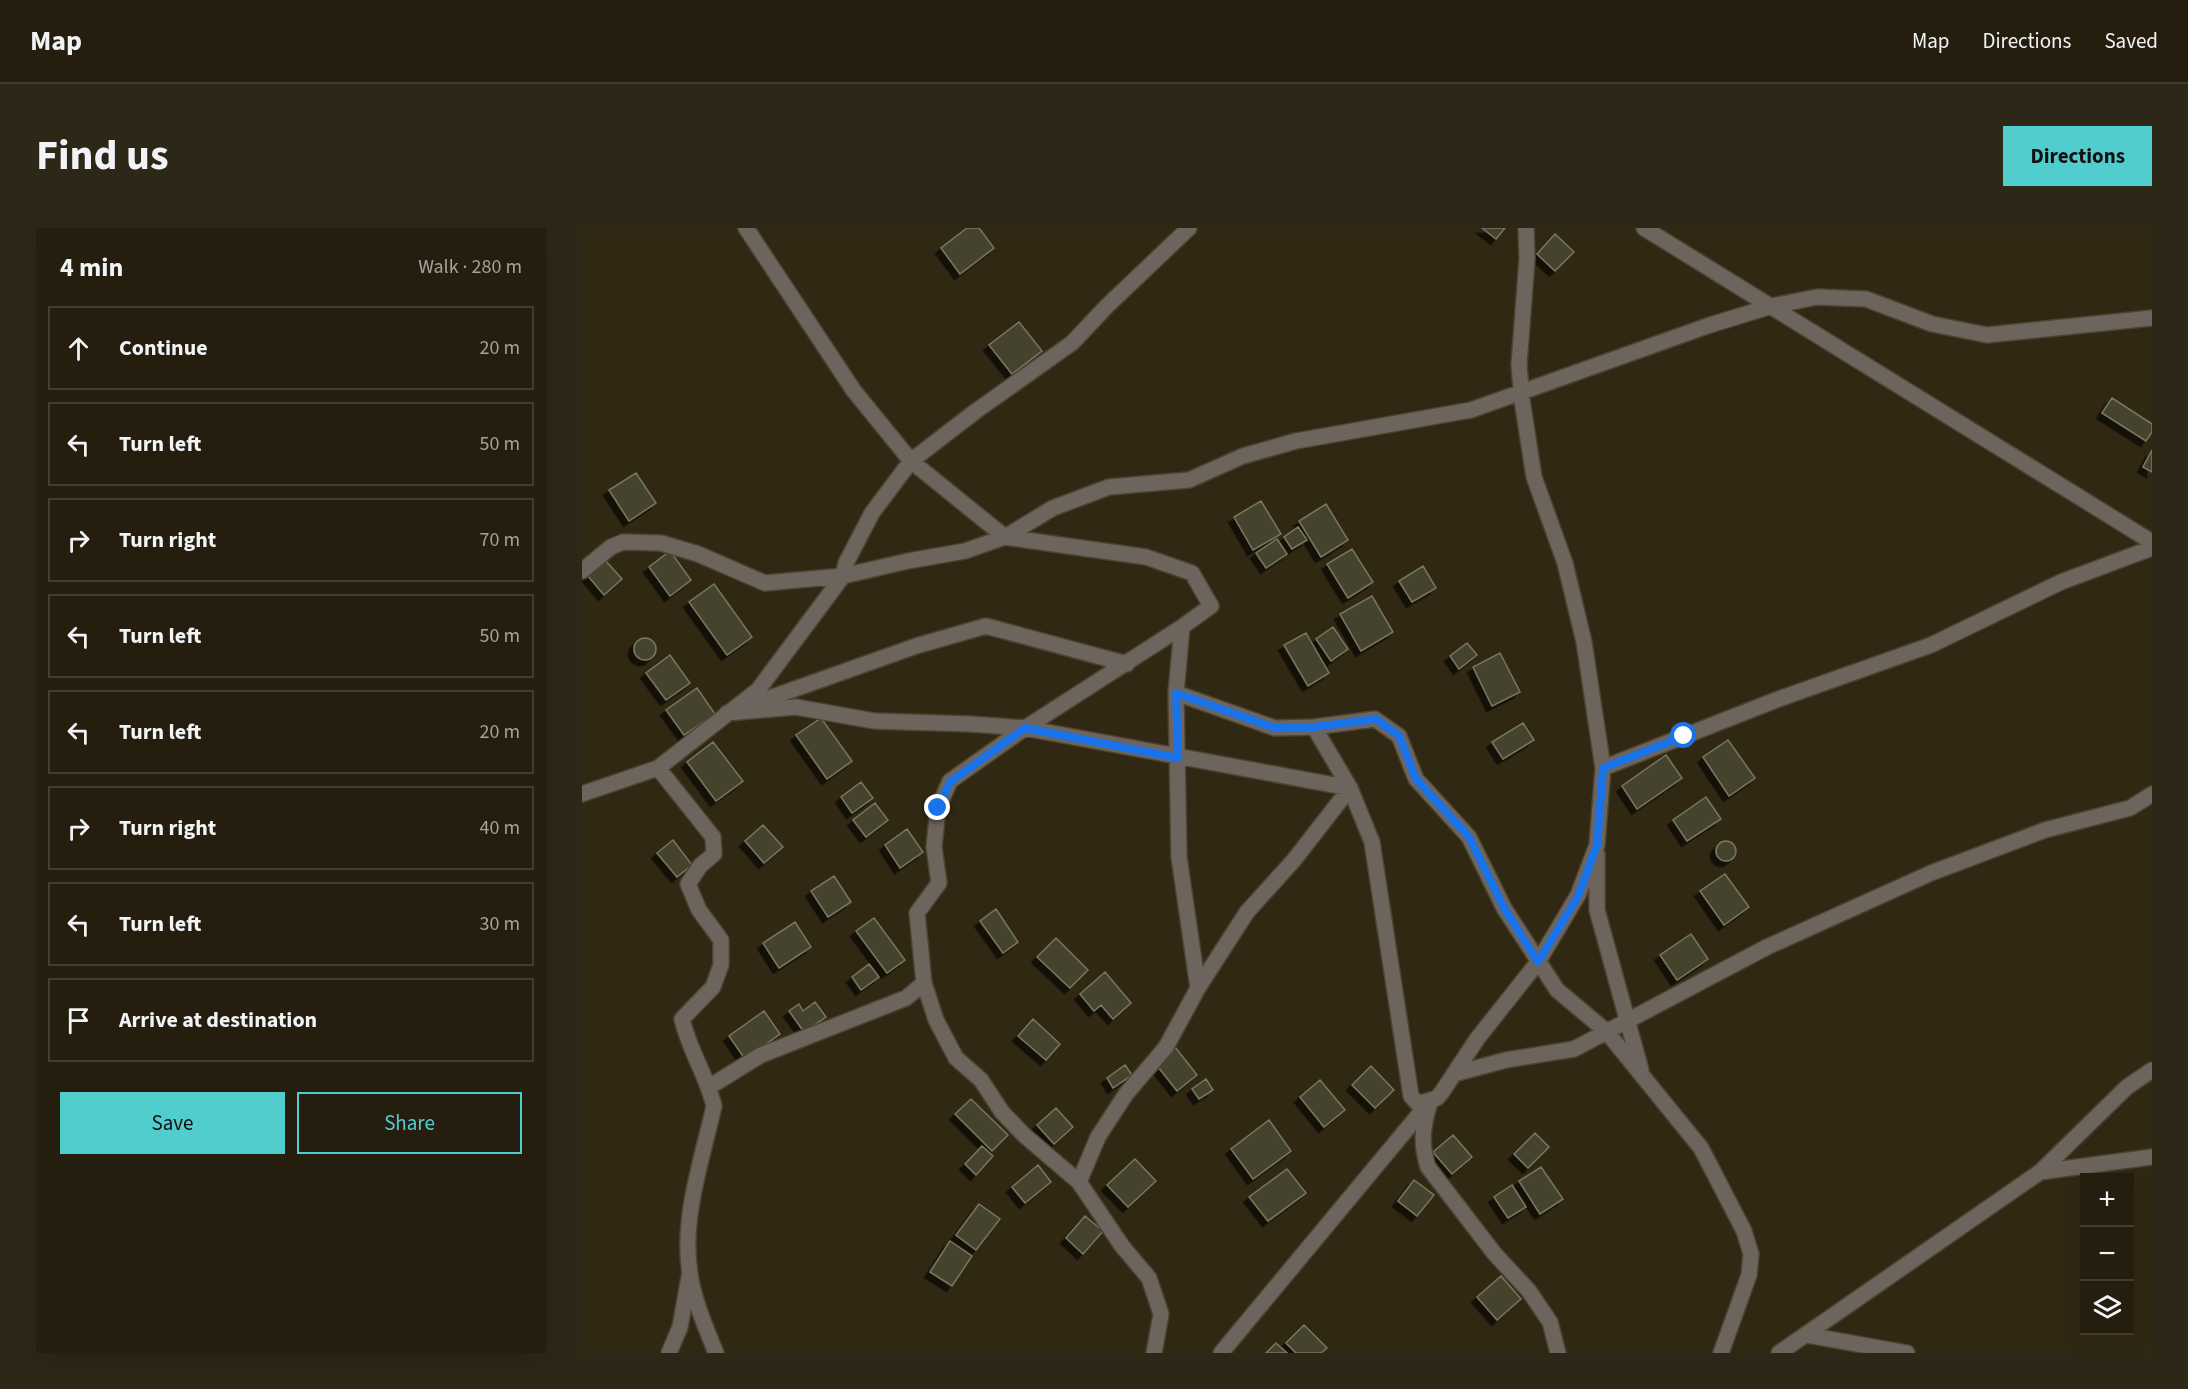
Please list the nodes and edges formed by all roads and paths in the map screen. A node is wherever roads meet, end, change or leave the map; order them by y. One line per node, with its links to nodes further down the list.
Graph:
1 (746, 228): 8 (street)
2 (1189, 228): 8 (street)
3 (1526, 228): 7 (street)
4 (1644, 228): 5 (street)
5 (1772, 306): 6 (street); 7 (street); 10 (street)
6 (2152, 318)
7 (1521, 391): 9 (street); 22 (street)
8 (911, 461): 9 (street); 13 (street)
9 (1005, 537): 13 (street); 14 (street)
10 (2152, 542)
11 (2152, 548): 22 (street)
12 (582, 571): 13 (street)
13 (843, 576): 17 (street)
14 (1182, 627): 15 (street); 16 (street)
15 (1127, 664): 17 (street); 19 (street)
16 (1176, 693): 18 (street); 20 (street)
17 (727, 713): 19 (street); 21 (street)
18 (1314, 727): 23 (street); 27 (street)
19 (1025, 728): 20 (street); 28 (street)
20 (1178, 758): 23 (street); 29 (street)
21 (658, 768): 24 (street); 35 (street)
22 (1603, 768): 26 (street)
23 (1350, 788): 29 (street); 36 (street)
24 (582, 794)
25 (2152, 794): 30 (street)
26 (1597, 845): 27 (street); 30 (street)
27 (1538, 962): 31 (street); 33 (street)
28 (924, 983): 35 (street); 39 (street)
29 (1198, 988): 39 (street)
30 (1629, 1022): 31 (street); 34 (street)
31 (1606, 1031): 33 (street); 34 (street)
32 (2152, 1070): 38 (street)
33 (1454, 1074): 36 (street)
34 (1642, 1075): 47 (street)
35 (709, 1087): 40 (street)
36 (1431, 1100): 45 (street); 46 (street)
37 (2152, 1157): 38 (street)
38 (2040, 1172): 41 (street)
39 (1079, 1182): 44 (street)
40 (690, 1274): 42 (street); 43 (street)
41 (1808, 1335): 48 (street); 49 (street)
42 (669, 1353)
43 (716, 1353)
44 (1154, 1353)
45 (1221, 1353)
46 (1558, 1353)
47 (1721, 1353)
48 (1779, 1353)
49 (1907, 1353)

